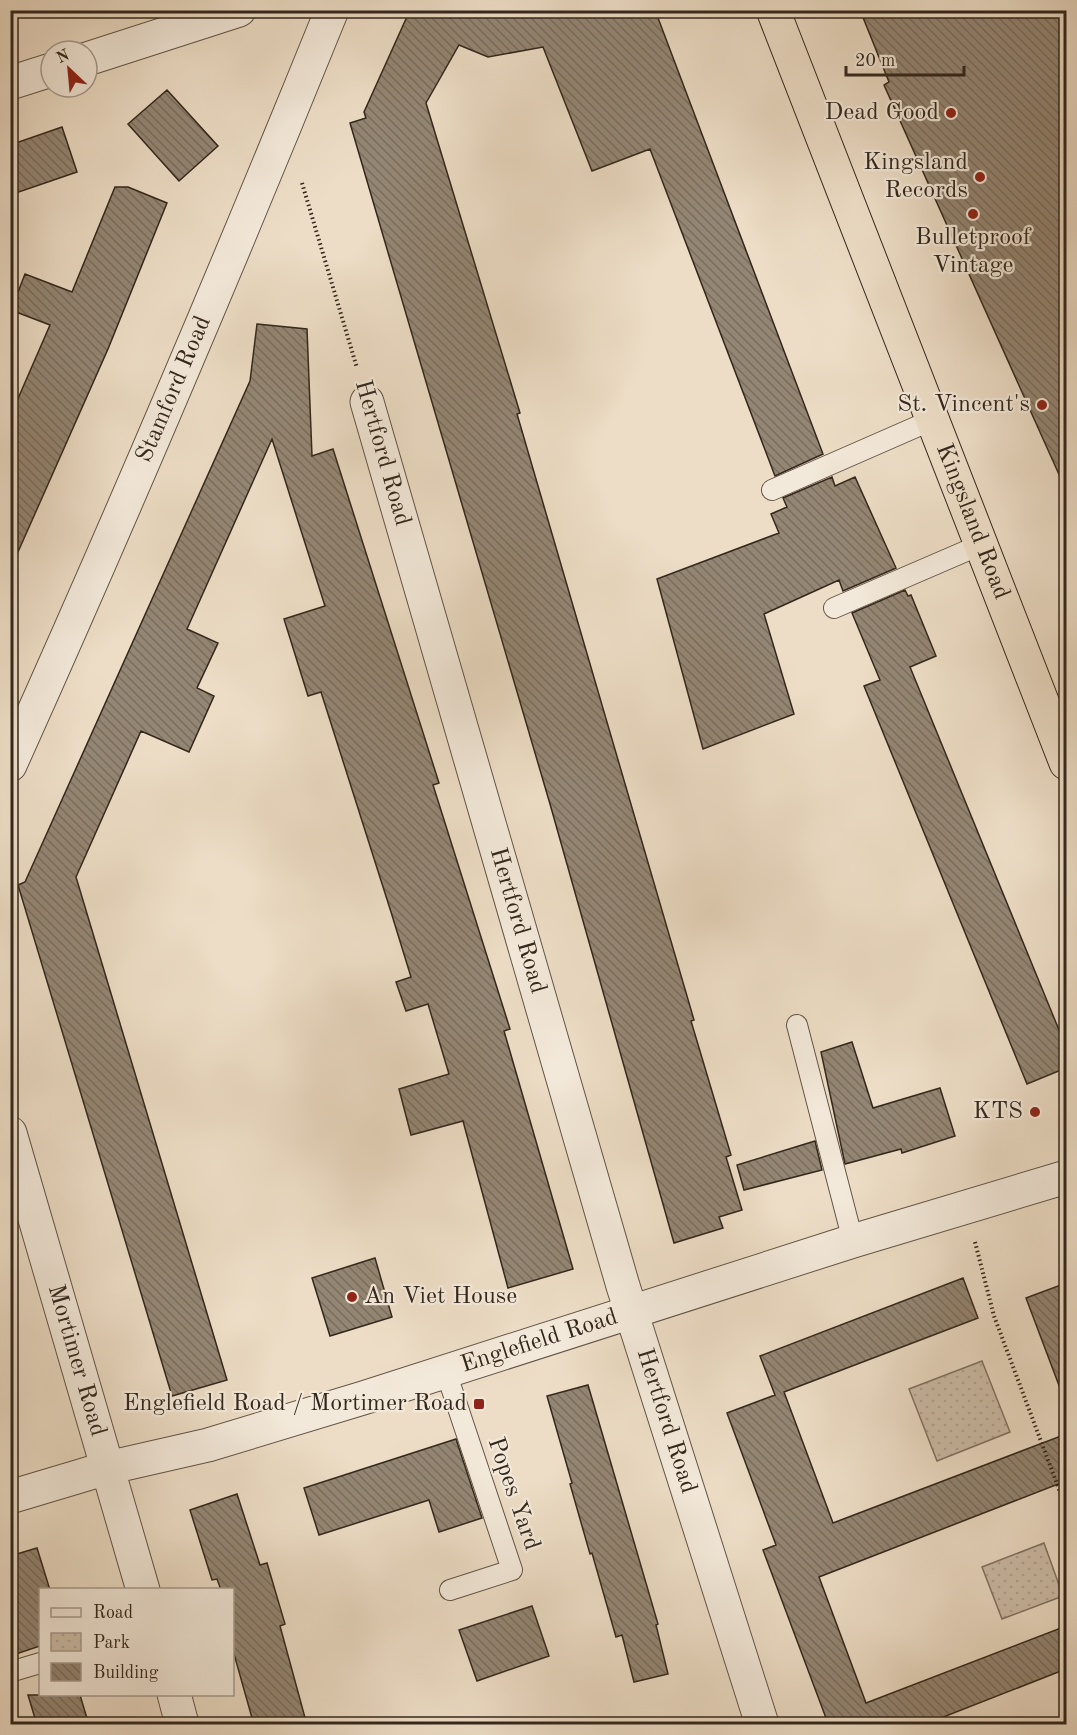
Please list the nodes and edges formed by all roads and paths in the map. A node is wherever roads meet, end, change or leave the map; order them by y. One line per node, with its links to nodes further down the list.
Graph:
1 (239, 10): 4 (street)
2 (332, 10): 14 (street, Stamford Road)
3 (775, 11): 9 (highway, Kingsland Road)
4 (99, 55)
5 (39, 74): 6 (street)
6 (10, 83)
7 (306, 172): 8 (path, Hertford Road)
8 (367, 402): 20 (street, Hertford Road)
9 (932, 420): 10 (lane); 11 (highway, Kingsland Road)
10 (771, 490)
11 (980, 545): 12 (lane); 13 (highway, Kingsland Road)
12 (834, 608)
13 (1066, 764)
14 (10, 765)
15 (797, 1025): 19 (lane)
16 (10, 1132): 22 (street, Mortimer Road)
17 (1066, 1177): 18 (street, Englefield Road)
18 (966, 1206): 19 (street, Englefield Road); 24 (path)
19 (853, 1241): 20 (street, Englefield Road)
20 (631, 1312): 21 (street, Englefield Road); 31 (street, Hertford Road)
21 (446, 1372): 22 (street, Englefield Road); 26 (lane, Popes Yard)
22 (107, 1468): 23 (street, Englefield Road); 25 (street, Mortimer Road)
23 (10, 1497)
24 (1066, 1508)
25 (142, 1588)
26 (450, 1590)
27 (39, 1663): 28 (lane)
28 (10, 1672)
29 (174, 1696): 30 (street)
30 (182, 1725)
31 (762, 1725)

